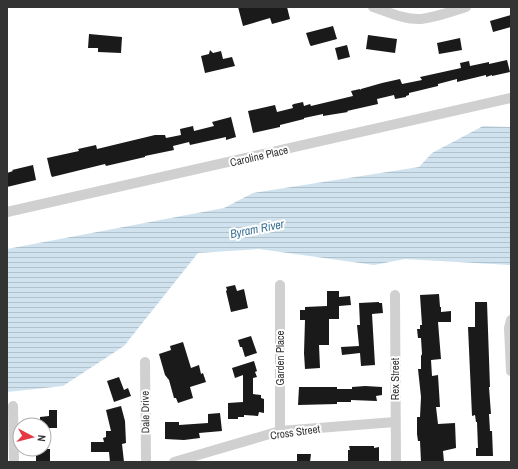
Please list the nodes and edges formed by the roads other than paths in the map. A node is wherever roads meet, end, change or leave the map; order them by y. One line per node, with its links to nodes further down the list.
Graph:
1 (373, 7): 2 (street)
2 (466, 7)
3 (511, 98): 4 (street, Caroline Place)
4 (7, 212)
5 (280, 285): 12 (street, Garden Place)
6 (395, 295): 11 (street, Rex Street)
7 (511, 320): 9 (street)
8 (144, 362): 14 (street, Dale Drive)
9 (511, 371)
10 (13, 406): 13 (street)
11 (395, 422): 12 (street, Cross Street); 16 (street, Rex Street)
12 (280, 431): 15 (street, Cross Street)
13 (14, 462)
14 (146, 462)
15 (174, 462)
16 (396, 462)

